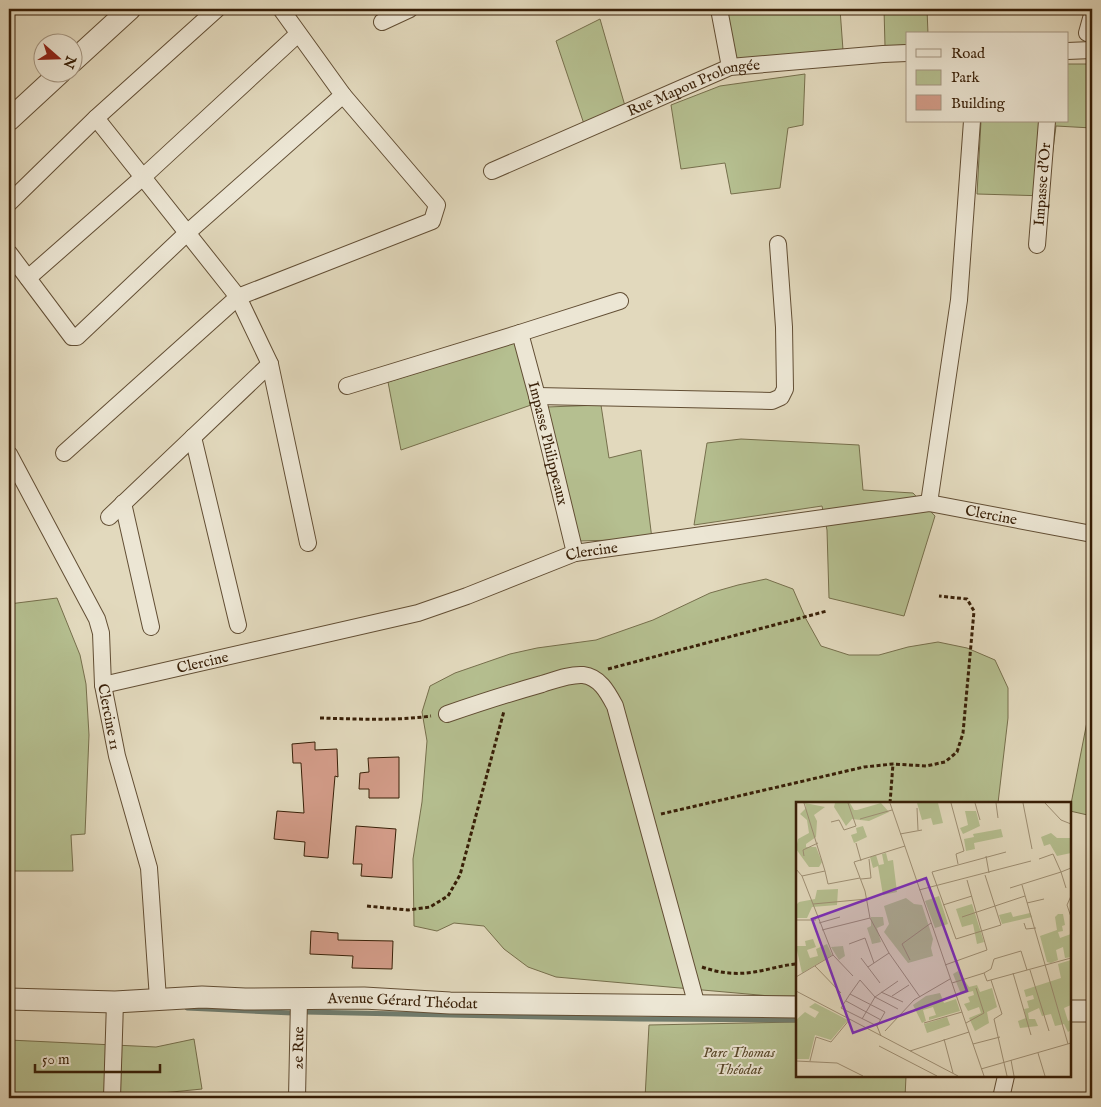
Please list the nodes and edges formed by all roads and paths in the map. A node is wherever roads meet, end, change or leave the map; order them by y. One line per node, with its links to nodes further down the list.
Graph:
1 (128, 9): 12 (street)
2 (217, 9): 17 (street)
3 (281, 9): 9 (street)
4 (410, 9): 7 (street)
5 (719, 9): 14 (street)
6 (1092, 15): 8 (street)
7 (382, 22)
8 (1087, 32)
9 (298, 34): 16 (street); 22 (street)
10 (1092, 50): 11 (street)
11 (1068, 51)
12 (82, 53)
13 (906, 53): 14 (street, Rue Mapou Prolongée)
14 (730, 67): 21 (street, Rue Mapou Prolongée)
15 (50, 82): 18 (street)
16 (343, 95): 24 (street); 29 (street)
17 (96, 118): 22 (street); 23 (street)
18 (9, 120)
19 (972, 122): 39 (street)
20 (1047, 122): 26 (street, Impasse d'Or)
21 (492, 171)
22 (143, 177): 24 (street); 28 (street)
23 (9, 203)
24 (187, 233): 28 (street); 29 (street)
25 (778, 244): 34 (street)
26 (1037, 245)
27 (9, 253): 28 (street)
28 (28, 278)
29 (238, 297): 32 (street); 36 (street)
30 (620, 300): 31 (street)
31 (520, 333): 33 (street); 34 (street, Impasse Philippeaux)
32 (270, 364): 35 (street); 42 (street)
33 (347, 386)
34 (538, 396): 43 (street, Impasse Philippeaux)
35 (193, 437): 38 (street); 46 (street)
36 (64, 453)
37 (9, 454): 49 (street, Clercine 11)
38 (123, 503): 40 (street); 47 (street)
39 (929, 503): 41 (street, Clercine); 43 (street, Clercine)
40 (109, 517)
41 (1092, 534)
42 (308, 543)
43 (575, 553): 49 (street, Clercine)
44 (940, 596): 53 (path)
45 (827, 611): 48 (path)
46 (238, 625)
47 (151, 627)
48 (585, 675): 50 (street); 55 (street)
49 (103, 685): 60 (street, Clercine 11)
50 (509, 693): 51 (street); 56 (path)
51 (447, 714): 52 (path)
52 (320, 718)
53 (893, 764): 54 (path); 55 (path)
54 (890, 802)
55 (645, 817): 57 (street)
56 (367, 906)
57 (683, 954): 58 (path); 63 (street)
58 (796, 964)
59 (9, 999): 62 (street, Avenue Gérard Théodat)
60 (158, 999): 61 (street, Avenue Gérard Théodat); 62 (street, Avenue Gérard Théodat)
61 (299, 999): 63 (street, Avenue Gérard Théodat); 69 (street, 2e Rue)
62 (116, 1006): 68 (street)
63 (697, 1006): 64 (street, Avenue Gérard Théodat)
64 (796, 1007)
65 (1071, 1011): 66 (street)
66 (1092, 1011)
67 (1006, 1077): 70 (street)
68 (112, 1098)
69 (297, 1098)
70 (1001, 1098)

